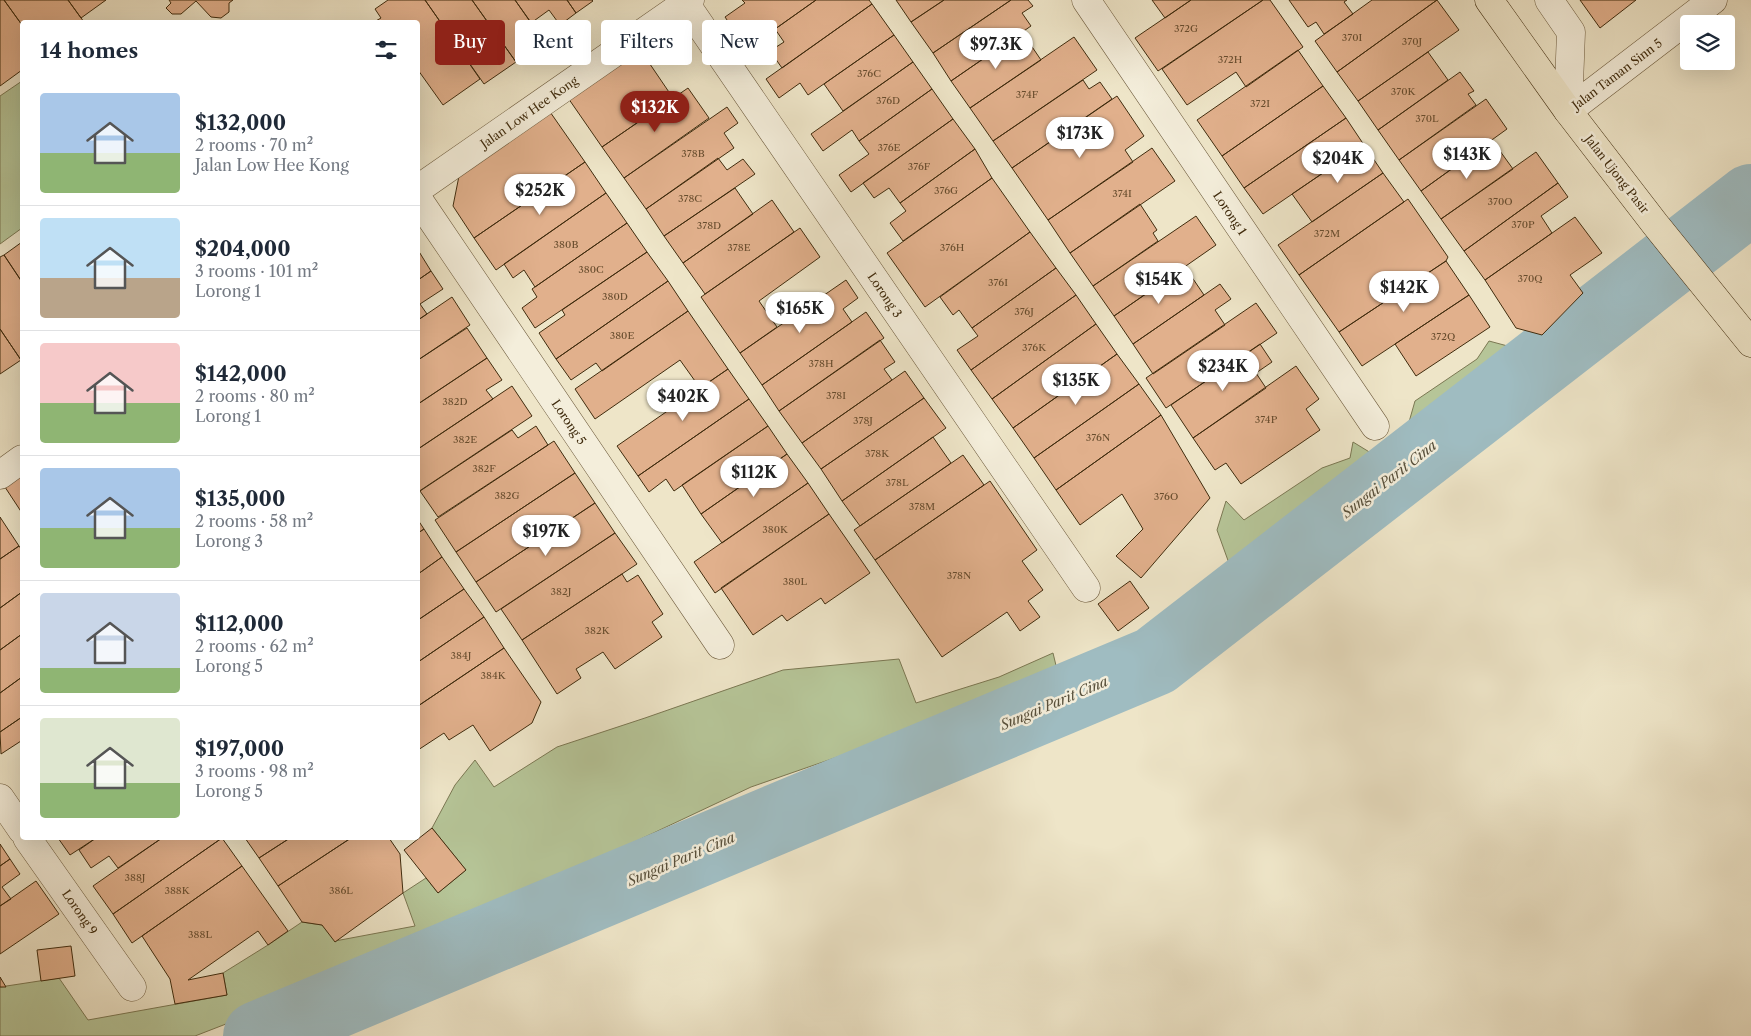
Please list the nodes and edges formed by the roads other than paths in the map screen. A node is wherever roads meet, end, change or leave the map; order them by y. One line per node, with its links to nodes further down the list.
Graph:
1 (1086, 0): 10 (street, Lorong 1)
2 (1489, 0): 6 (main road, Jalan Ujong Pasir)
3 (1549, 0): 6 (street)
4 (1714, 0): 6 (street, Jalan Taman Sinn 5)
5 (687, 2): 7 (street, Jalan Low Hee Kong); 13 (street, Lorong 3)
6 (1568, 111): 9 (main road, Jalan Ujong Pasir)
7 (420, 188)
8 (420, 202): 14 (street, Lorong 5)
9 (1751, 343)
10 (1375, 426)
11 (20, 460): 12 (street)
12 (0, 475)
13 (1086, 588)
14 (720, 645)
15 (0, 798): 16 (street)
16 (20, 827)
17 (28, 840): 18 (street, Lorong 9)
18 (132, 987)

